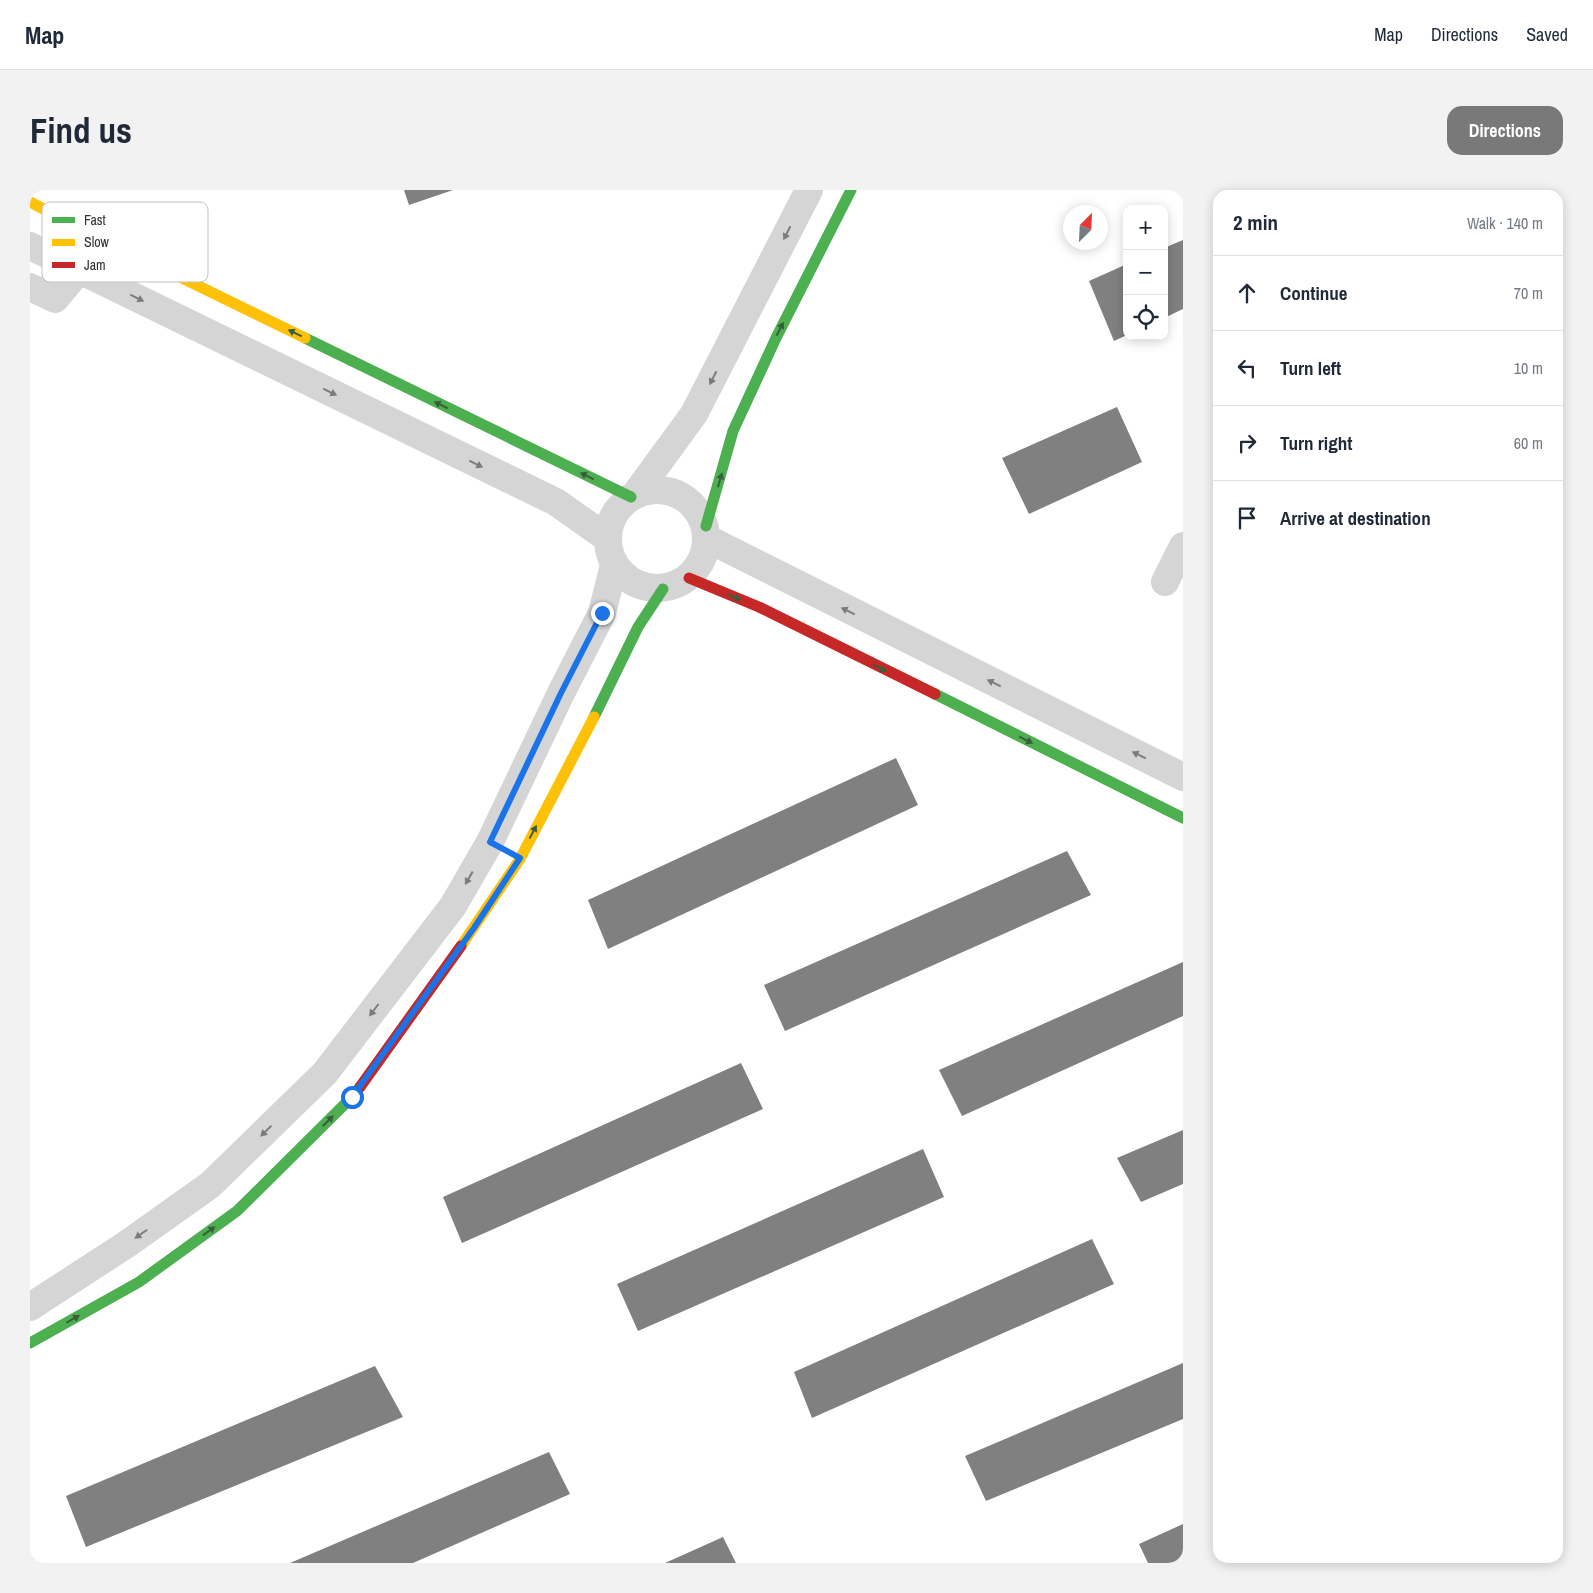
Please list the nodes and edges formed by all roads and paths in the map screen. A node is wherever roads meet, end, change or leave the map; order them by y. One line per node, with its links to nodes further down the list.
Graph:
1 (809, 190): 11 (street, one-way to 11)
2 (851, 190): 12 (street, one-way to 2)
3 (30, 202): 4 (street)
4 (42, 208)
5 (30, 246): 6 (street)
6 (42, 252)
7 (69, 282): 10 (street)
8 (104, 282): 13 (street, one-way to 13)
9 (192, 282): 11 (street, one-way to 9)
10 (30, 288)
11 (634, 495): 12 (street); 13 (street)
12 (707, 533): 16 (street); 19 (street, one-way to 12)
13 (607, 538): 15 (street)
14 (1183, 546): 17 (street)
15 (614, 565): 18 (street); 21 (street)
16 (689, 578): 18 (street); 20 (street, one-way to 20)
17 (1165, 582)
18 (663, 589): 22 (street, one-way to 18)
19 (1183, 777)
20 (1183, 818)
21 (490, 842): 22 (street); 23 (street, one-way to 23)
22 (520, 858): 24 (street, one-way to 22)
23 (210, 1185): 24 (street); 25 (street, one-way to 25)
24 (237, 1211): 26 (street, one-way to 24)
25 (30, 1307)
26 (30, 1343)

